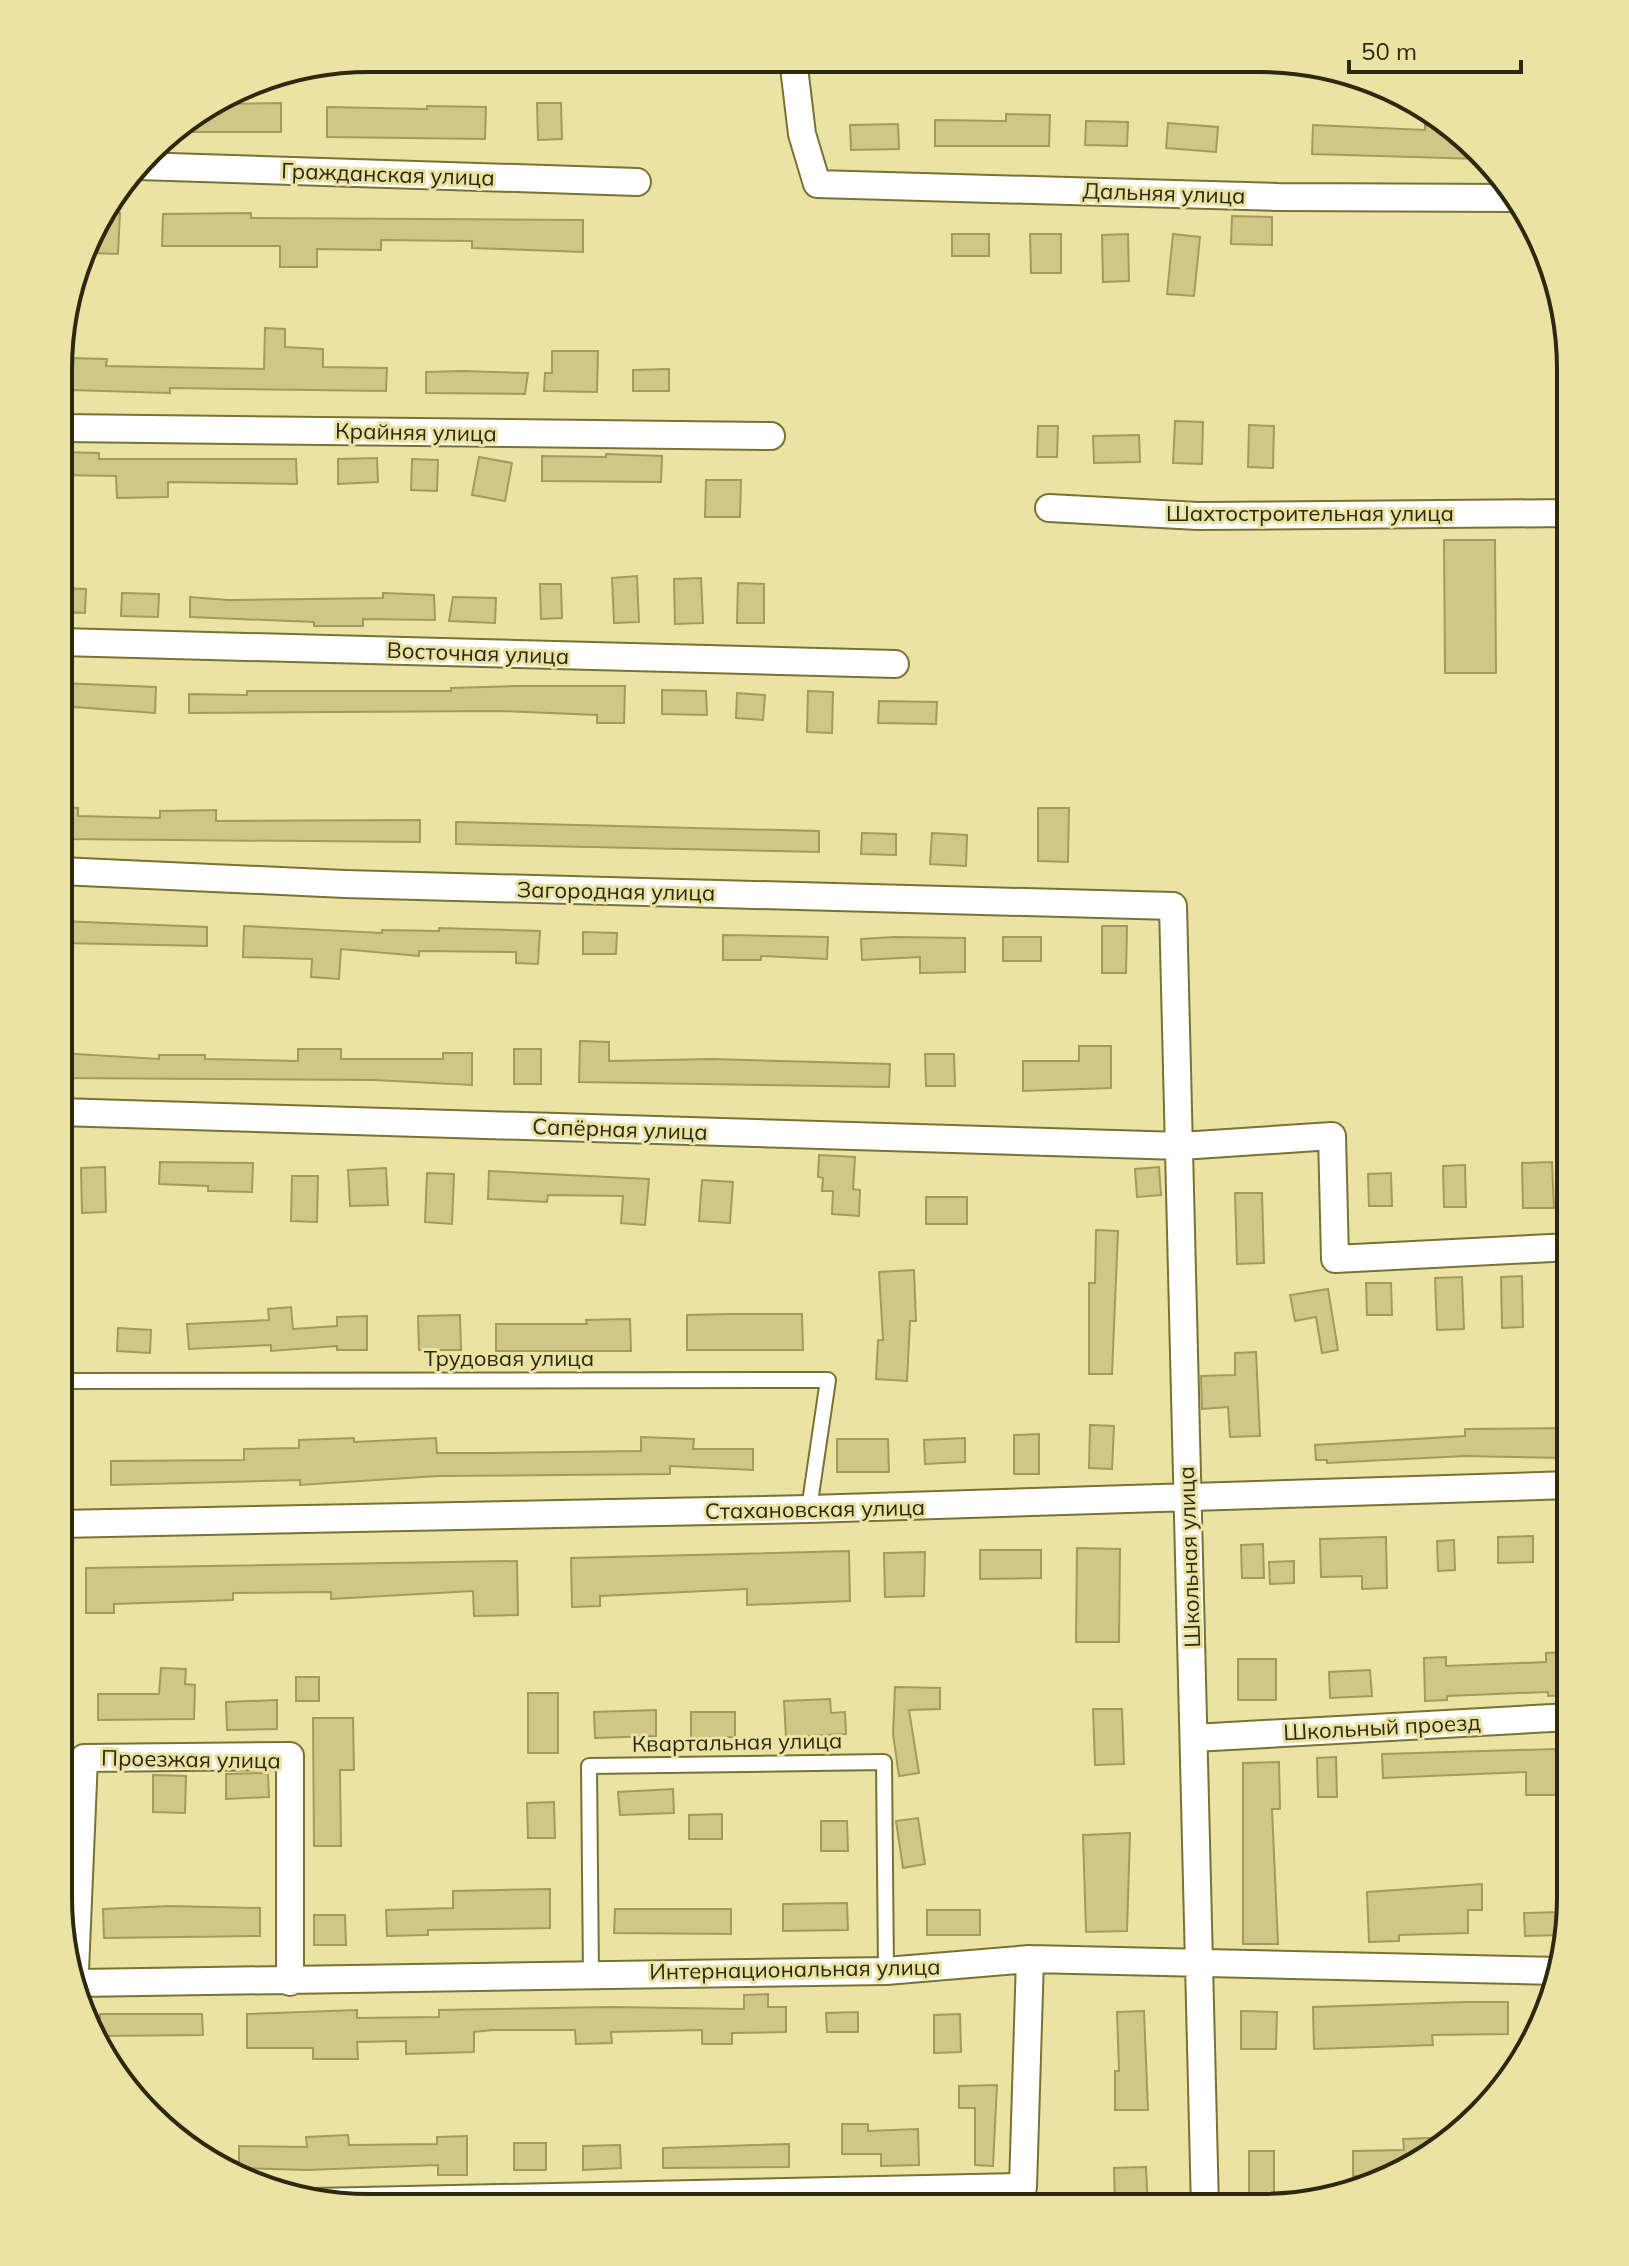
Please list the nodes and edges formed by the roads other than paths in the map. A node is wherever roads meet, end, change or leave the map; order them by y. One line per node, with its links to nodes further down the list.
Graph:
1 (795, 72): 4 (street, Дальняя улица)
2 (152, 166): 3 (street, Гражданская улица)
3 (637, 182)
4 (1503, 198)
5 (72, 428): 6 (street, Крайняя улица)
6 (771, 436)
7 (1049, 508): 8 (street, Шахтостроительная улица)
8 (1557, 513)
9 (72, 642): 10 (street, Восточная улица)
10 (895, 664)
11 (72, 872): 12 (street, Загородная улица)
12 (1173, 906): 14 (street, Школьная улица)
13 (72, 1112): 14 (street, Сапёрная улица)
14 (1181, 1146): 15 (street); 18 (street, Школьная улица)
15 (1557, 1248)
16 (72, 1381): 19 (lane, Трудовая улица)
17 (1557, 1486): 18 (street, Стахановская улица)
18 (1186, 1500): 19 (street, Стахановская улица); 22 (street, Школьная улица)
19 (809, 1509): 20 (street, Стахановская улица)
20 (72, 1524)
21 (1557, 1718): 22 (street, Школьный проезд)
22 (1194, 1738): 25 (street, Школьная улица)
23 (76, 1943): 29 (street, Проезжая улица)
24 (1030, 1959): 25 (street, Интернациональная улица); 26 (street, Интернациональная улица); 31 (street)
25 (1198, 1963): 27 (street, Интернациональная улица); 32 (street, Школьная улица)
26 (886, 1971): 28 (street, Интернациональная улица); 28 (lane, Квартальная улица)
27 (1548, 1971)
28 (591, 1974): 29 (street, Интернациональная улица)
29 (290, 1982): 30 (street, Интернациональная улица)
30 (85, 1983)
31 (693, 2194)
32 (1205, 2194)

